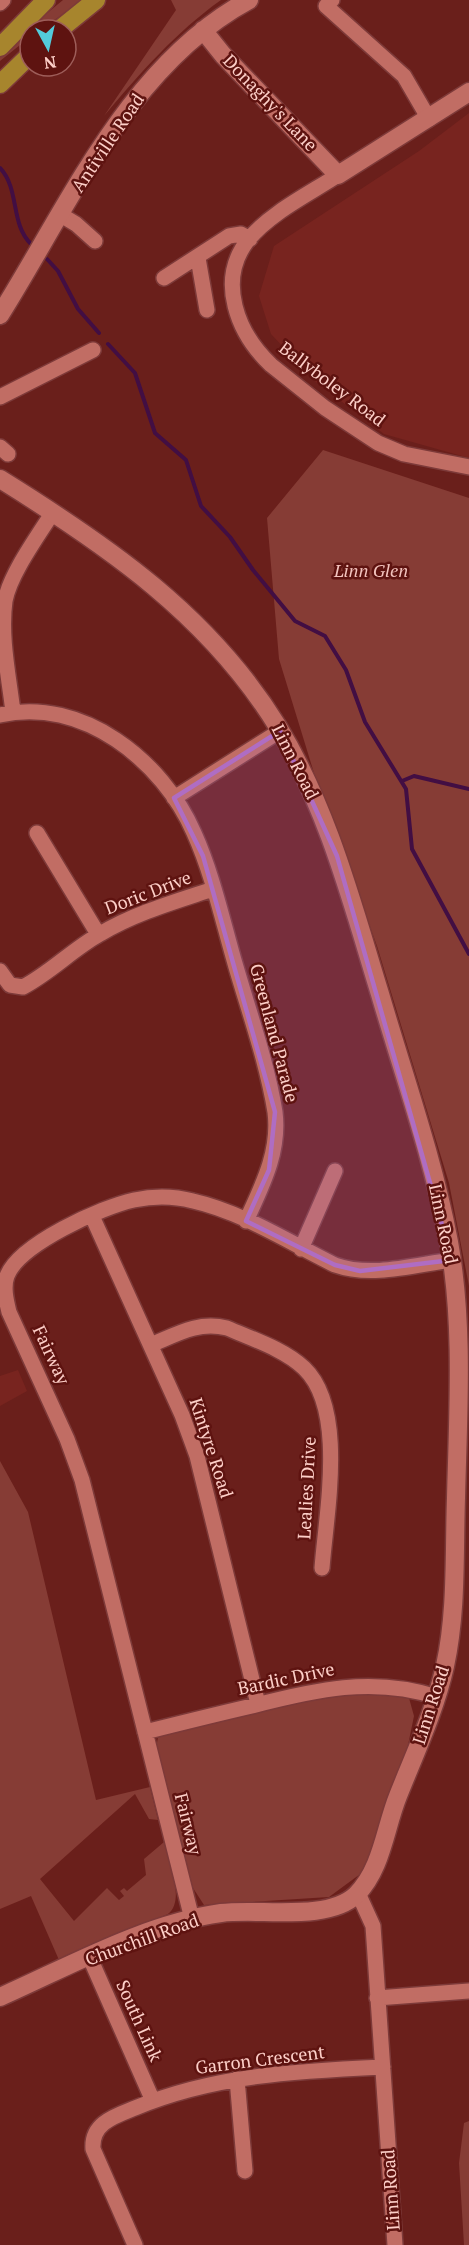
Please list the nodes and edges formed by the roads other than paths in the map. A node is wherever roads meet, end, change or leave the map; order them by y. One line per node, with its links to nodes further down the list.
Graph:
1 (46, 0): 8 (highway)
2 (56, 0): 8 (highway)
3 (96, 0): 6 (highway)
4 (249, 0): 7 (street, Antiville Road)
5 (332, 0): 12 (street)
6 (74, 18)
7 (203, 30): 13 (street, Donaghy's Lane); 14 (street, Antiville Road)
8 (6, 41)
9 (18, 67): 10 (highway)
10 (0, 84)
11 (469, 92): 12 (street)
12 (429, 119): 13 (street)
13 (338, 175): 15 (street, Ballyboley Road)
14 (61, 214): 16 (street); 20 (street, Antiville Road)
15 (249, 239): 17 (street); 23 (street, Ballyboley Road)
16 (95, 242)
17 (198, 258): 18 (street); 19 (street)
18 (164, 278)
19 (207, 310)
20 (0, 315)
21 (93, 350): 22 (street)
22 (0, 397)
23 (469, 467)
24 (0, 479): 25 (street, Linn Road)
25 (53, 512): 26 (street); 28 (street, Linn Road)
26 (4, 593): 27 (street)
27 (7, 713): 29 (street, Greenland Parade)
28 (280, 731): 29 (street); 38 (street, Linn Road)
29 (174, 798): 31 (street, Greenland Parade)
30 (37, 833): 32 (street, Doric Drive)
31 (213, 889): 32 (street, Doric Drive); 36 (street, Greenland Parade)
32 (98, 934): 33 (street, Doric Drive)
33 (0, 971)
34 (335, 1171): 37 (street)
35 (92, 1216): 36 (street, Fairway); 39 (street, Kintyre Road); 44 (street, Fairway)
36 (246, 1221): 37 (street, Fairway)
37 (301, 1249): 38 (street, Fairway)
38 (452, 1260): 41 (street, Linn Road)
39 (151, 1344): 40 (street, Lealies Drive); 43 (street, Kintyre Road)
40 (322, 1568)
41 (461, 1621): 42 (street, Linn Road)
42 (437, 1697): 43 (street, Bardic Drive); 45 (street, Linn Road)
43 (258, 1704): 44 (street, Bardic Drive)
44 (145, 1732): 46 (street, Fairway)
45 (358, 1893): 46 (street, Churchill Road); 50 (street, Linn Road)
46 (192, 1919): 47 (street, Churchill Road)
47 (90, 1958): 49 (street, Churchill Road); 53 (street, South Link)
48 (469, 1991): 50 (street)
49 (0, 1997)
50 (377, 1998): 51 (street, Linn Road)
51 (383, 2067): 52 (street, Garron Crescent); 56 (street, Linn Road)
52 (237, 2079): 53 (street, Garron Crescent); 54 (street)
53 (153, 2101): 55 (street, Garron Crescent)
54 (245, 2171)
55 (135, 2245)
56 (395, 2245)

